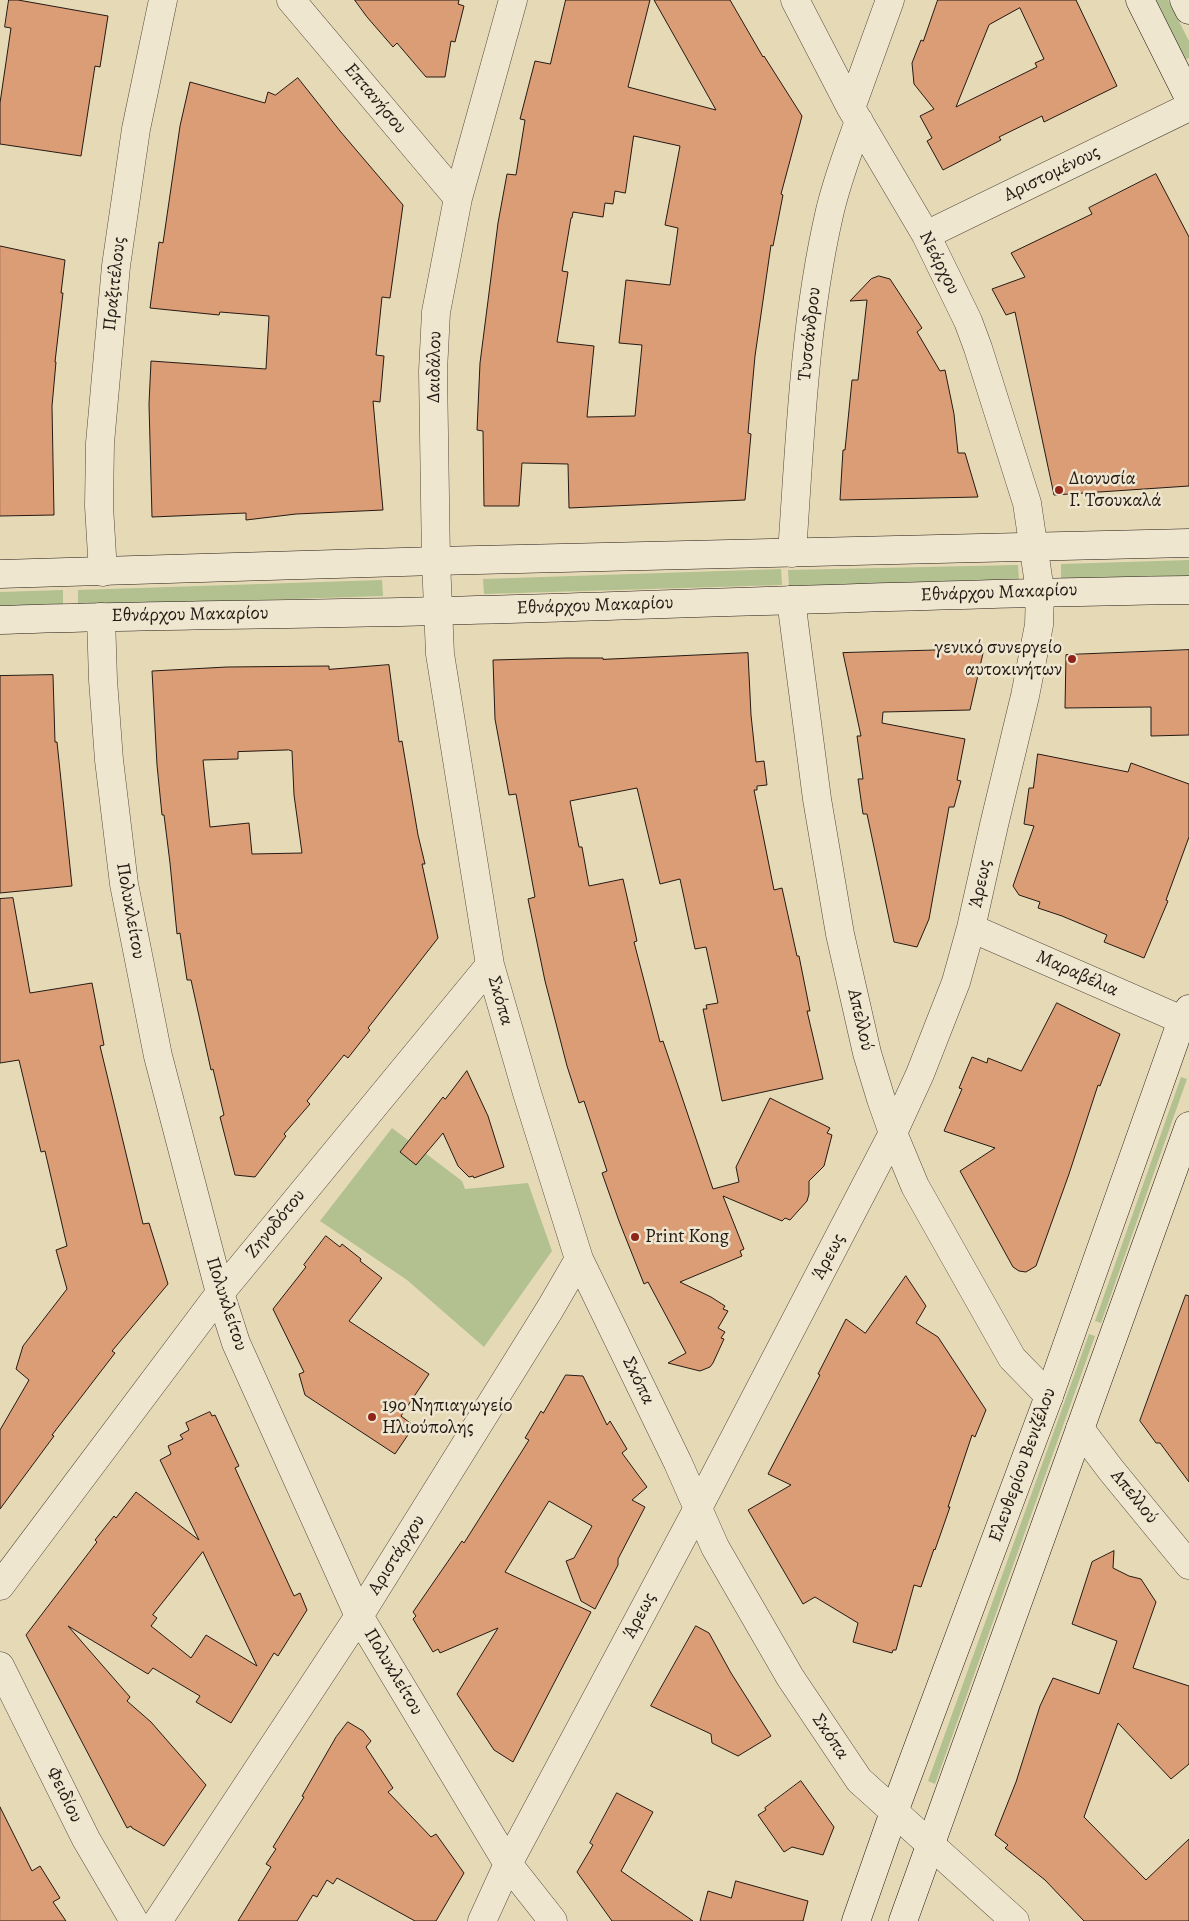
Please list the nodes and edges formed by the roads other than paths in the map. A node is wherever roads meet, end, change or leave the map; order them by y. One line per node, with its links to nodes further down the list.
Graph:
1 (164, 0): 17 (street, Πραξιτέλους)
2 (291, 0): 11 (street, Επτανήσου)
3 (513, 0): 11 (street, Δαιδάλου)
4 (795, 0): 10 (street, Νεάρχου)
5 (890, 0): 10 (street, Τυσσάνδρου)
6 (1140, 0): 9 (street)
7 (1184, 0): 8 (street)
8 (1189, 10)
9 (1186, 113): 12 (street, Αριστομένους)
10 (855, 114): 12 (street, Νεάρχου); 15 (street, Τυσσάνδρου)
11 (458, 198): 16 (street, Δαιδάλου)
12 (926, 235): 14 (street, Νεάρχου)
13 (1189, 543): 14 (street)
14 (1034, 547): 15 (street); 20 (street, Άρεως)
15 (792, 553): 16 (street)
16 (436, 561): 17 (street); 22 (street, Δαιδάλου)
17 (103, 572): 18 (street)
18 (0, 574)
19 (1189, 590): 20 (street, Εθνάρχου Μακαρίου)
20 (1040, 592): 21 (street, Εθνάρχου Μακαρίου); 26 (street, Άρεως)
21 (791, 600): 22 (street, Εθνάρχου Μακαρίου); 30 (street, Απελλού)
22 (437, 611): 23 (street, Εθνάρχου Μακαρίου); 25 (street, Δαιδάλου)
23 (101, 617): 24 (street, Εθνάρχου Μακαρίου); 32 (street, Πολυκλείτου)
24 (0, 620)
25 (454, 743): 27 (street, Σκόπα)
26 (972, 928): 28 (street, Μαραβέλια); 30 (street, Άρεως)
27 (490, 965): 31 (street, Σκόπα); 32 (street, Ζηνοδότου)
28 (1186, 1015): 33 (street, Ελευθερίου Βενιζέλου)
29 (1189, 1126): 34 (street)
30 (893, 1133): 33 (street, Απελλού); 35 (street, Άρεως)
31 (579, 1258): 35 (street, Σκόπα); 38 (street, Αριστάρχου)
32 (220, 1293): 37 (street, Ζηνοδότου); 38 (street, Πολυκλείτου)
33 (1049, 1396): 40 (street, Ελευθερίου Βενιζέλου)
34 (1080, 1429): 36 (street, Απελλού); 41 (street)
35 (698, 1508): 40 (street, Σκόπα); 42 (street, Άρεως)
36 (1189, 1565)
37 (0, 1586)
38 (359, 1616): 42 (street, Πολυκλείτου); 44 (street, Αριστάρχου)
39 (0, 1666): 43 (street, Φειδίου)
40 (894, 1812): 41 (street, Σκόπα); 47 (street, Ελευθερίου Βενιζέλου)
41 (931, 1844): 48 (street); 49 (street, Σκόπα)
42 (508, 1864): 45 (street, Άρεως); 46 (street, Πολυκλείτου)
43 (134, 1921)
44 (158, 1921)
45 (482, 1921)
46 (553, 1921)
47 (856, 1921)
48 (903, 1921)
49 (1015, 1921)

